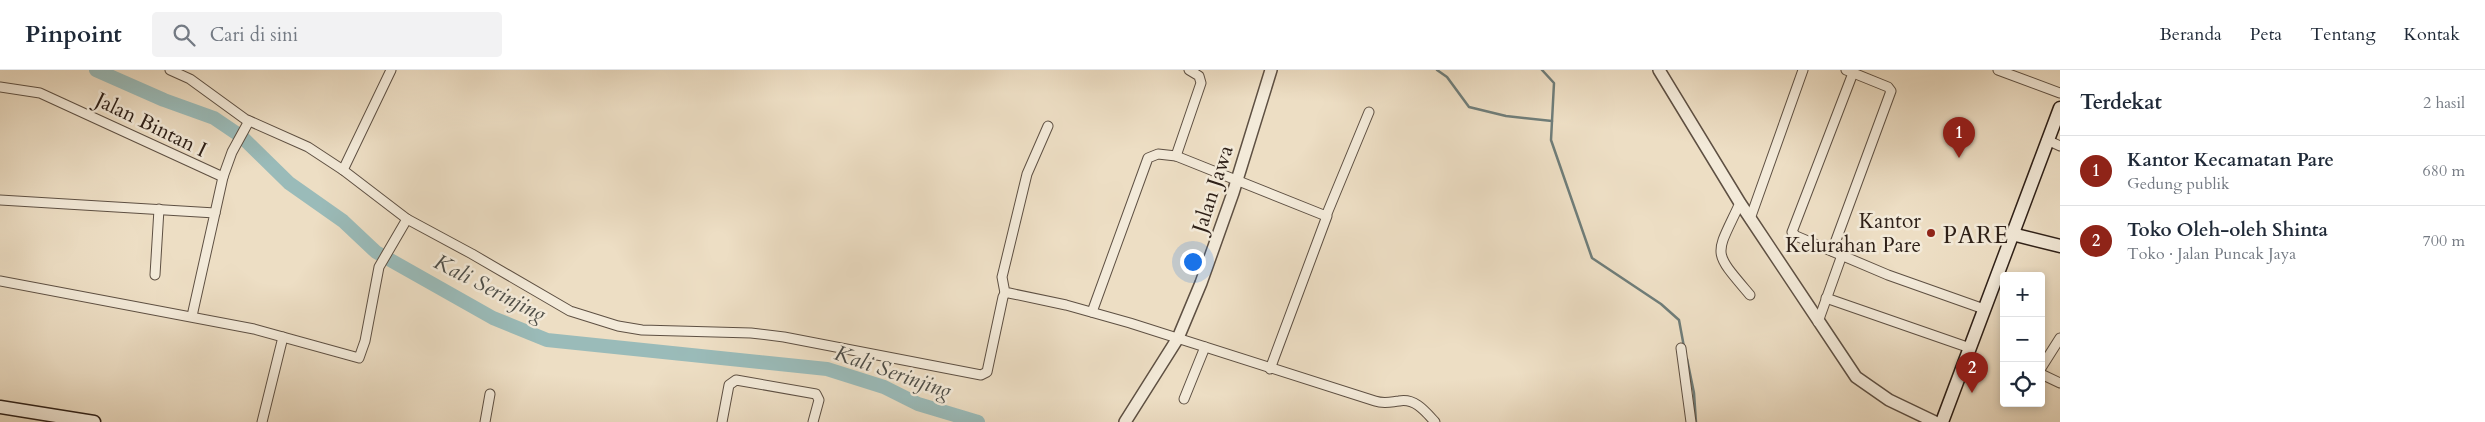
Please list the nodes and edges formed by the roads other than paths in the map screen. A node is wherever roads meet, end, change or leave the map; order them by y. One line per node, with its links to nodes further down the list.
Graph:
1 (170, 70): 13 (street)
2 (391, 70): 18 (street)
3 (1189, 70): 17 (street)
4 (1271, 70): 20 (street, Jalan Jawa)
5 (1659, 70): 22 (street)
6 (1804, 70): 26 (street)
7 (1998, 70): 10 (street)
8 (1849, 71): 30 (street); 30 (street)
9 (0, 87): 19 (street, Jalan Bintan I)
10 (2060, 94)
11 (2060, 108): 15 (main road)
12 (1369, 112): 25 (street)
13 (248, 120): 18 (street); 19 (street)
14 (1048, 126): 34 (street)
15 (2047, 140): 16 (street); 28 (main road)
16 (2060, 146)
17 (1176, 156): 20 (street); 38 (street)
18 (343, 170): 27 (street)
19 (223, 177): 24 (street, Jalan Bintan I)
20 (1237, 182): 25 (street); 42 (street, Jalan Jawa)
21 (0, 200): 23 (street)
22 (1740, 203): 26 (street); 35 (street)
23 (158, 210): 24 (street); 32 (street)
24 (215, 213): 39 (street, Jalan Bintan I)
25 (1327, 216): 48 (street)
26 (1750, 219): 40 (street)
27 (404, 222): 34 (street); 41 (street)
28 (2012, 234): 29 (main road); 37 (main road)
29 (2060, 246)
30 (1832, 251): 31 (street)
31 (1842, 255): 36 (street); 37 (street)
32 (155, 275)
33 (0, 281): 39 (street)
34 (1004, 293): 38 (street)
35 (1750, 295)
36 (1826, 298): 40 (street); 46 (street)
37 (1984, 309): 46 (main road)
38 (1092, 312): 42 (street)
39 (192, 316): 41 (street)
40 (1818, 322): 62 (street)
41 (284, 337): 55 (street)
42 (1178, 338): 44 (street); 59 (street, Jalan Jawa)
43 (2060, 338): 47 (street)
44 (1206, 347): 48 (street); 52 (street)
45 (1681, 348): 61 (street)
46 (1970, 348): 63 (main road)
47 (2045, 362)
48 (1270, 369): 60 (street)
49 (2045, 376): 50 (street)
50 (2060, 383)
51 (490, 394): 56 (street)
52 (1184, 399)
53 (0, 407): 54 (main road)
54 (94, 422)
55 (262, 422)
56 (484, 422)
57 (722, 422): 58 (street)
58 (813, 422)
59 (1125, 422)
60 (1435, 422)
61 (1690, 422)
62 (1935, 422)
63 (1942, 422)

